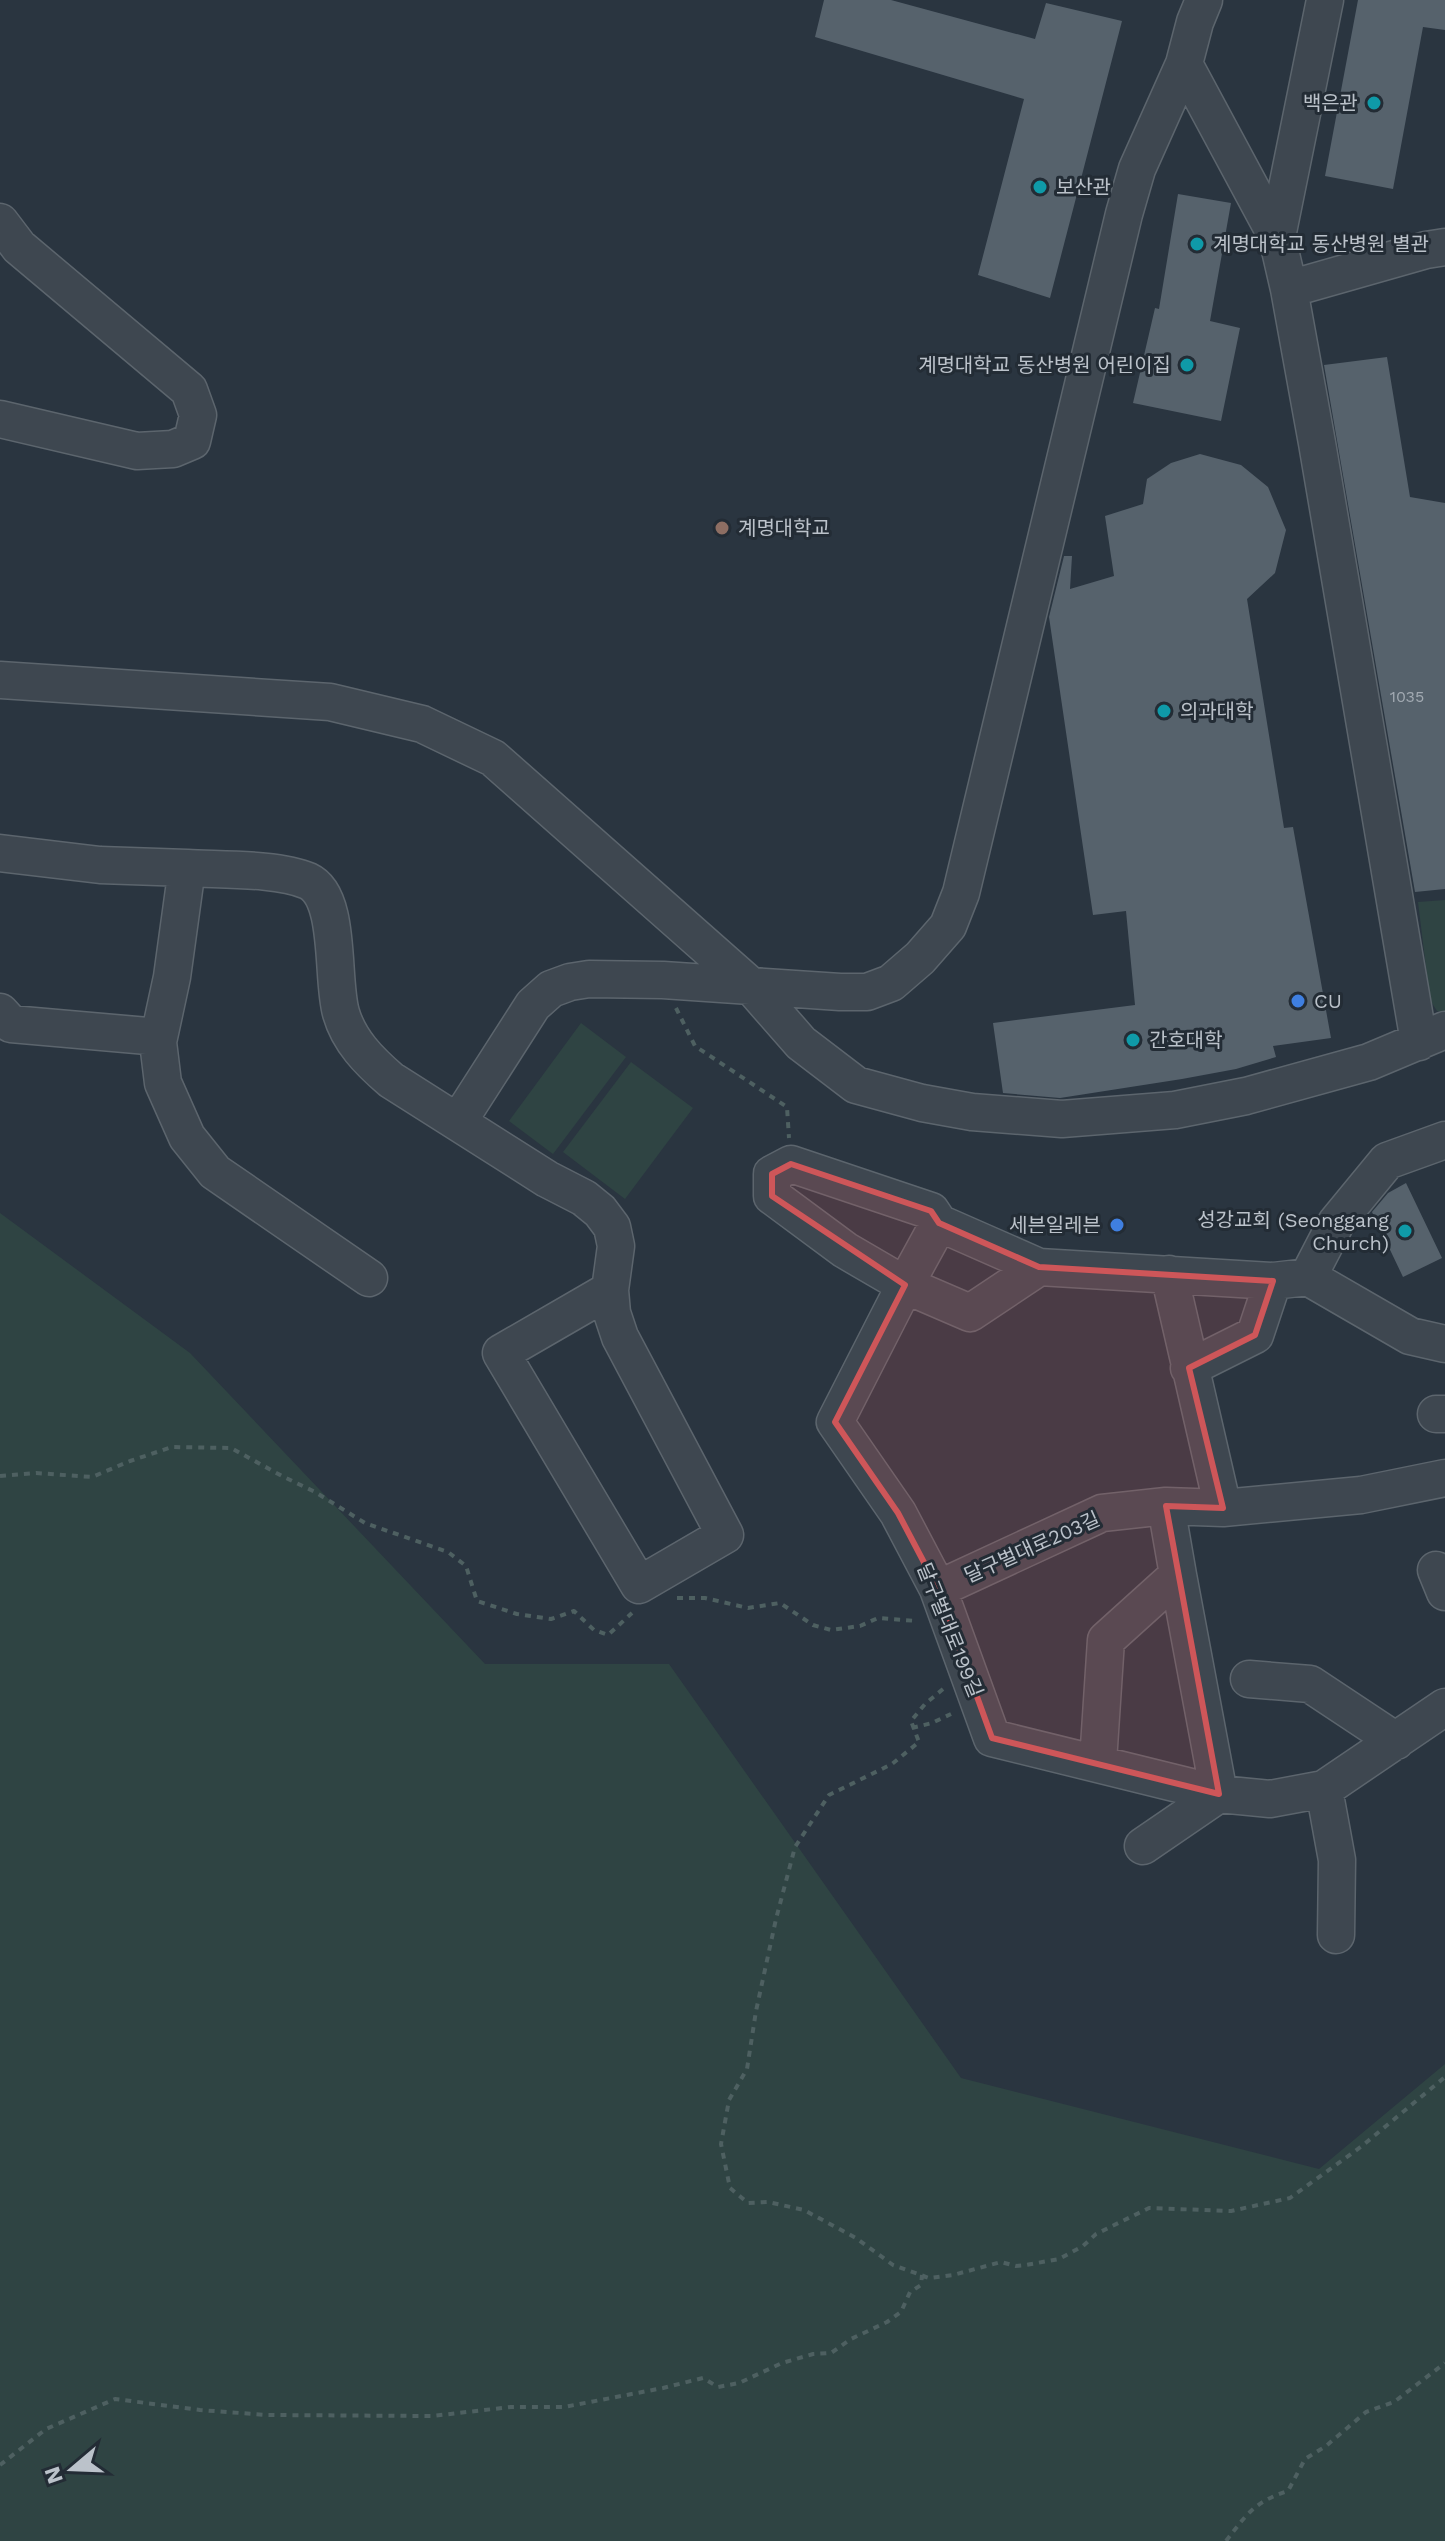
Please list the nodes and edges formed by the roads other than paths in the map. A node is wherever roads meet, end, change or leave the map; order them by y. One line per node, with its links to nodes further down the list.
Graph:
1 (1204, 0): 3 (street)
2 (1325, 0): 5 (street)
3 (1184, 64): 5 (street); 12 (street)
4 (0, 222): 8 (street)
5 (1277, 237): 7 (street)
6 (1445, 247): 7 (street)
7 (1289, 289): 14 (street)
8 (0, 419)
9 (0, 680): 12 (street)
10 (0, 853): 11 (street)
11 (187, 868): 15 (street); 16 (street)
12 (752, 987): 14 (street); 16 (street)
13 (0, 1012): 15 (street)
14 (1432, 1036)
15 (159, 1037): 21 (street)
16 (458, 1122): 24 (street)
17 (1445, 1140): 22 (street)
18 (939, 1223): 19 (street); 23 (street, 달구벌대로199길); 23 (street)
19 (1039, 1267): 20 (street); 23 (street)
20 (1169, 1274): 22 (street); 26 (street)
21 (369, 1278)
22 (1290, 1279): 25 (street); 26 (street)
23 (905, 1285): 31 (street, 달구벌대로199길)
24 (610, 1290): 24 (street)
25 (1445, 1344)
26 (1189, 1368): 29 (street)
27 (1445, 1478): 29 (street, 달구벌대로203길)
28 (1166, 1506): 29 (street, 달구벌대로203길); 30 (street); 31 (street, 달구벌대로203길)
29 (1223, 1508)
30 (1178, 1575): 35 (street); 37 (street)
31 (938, 1589): 35 (street, 달구벌대로199길)
32 (1249, 1679): 34 (street)
33 (1445, 1707): 34 (street, 달구벌대로199길)
34 (1396, 1741): 36 (street, 달구벌대로199길)
35 (1098, 1762): 37 (street, 달구벌대로199길)
36 (1324, 1789): 37 (street, 달구벌대로199길); 39 (street)
37 (1219, 1794): 38 (street)
38 (1143, 1846)
39 (1336, 1935)

